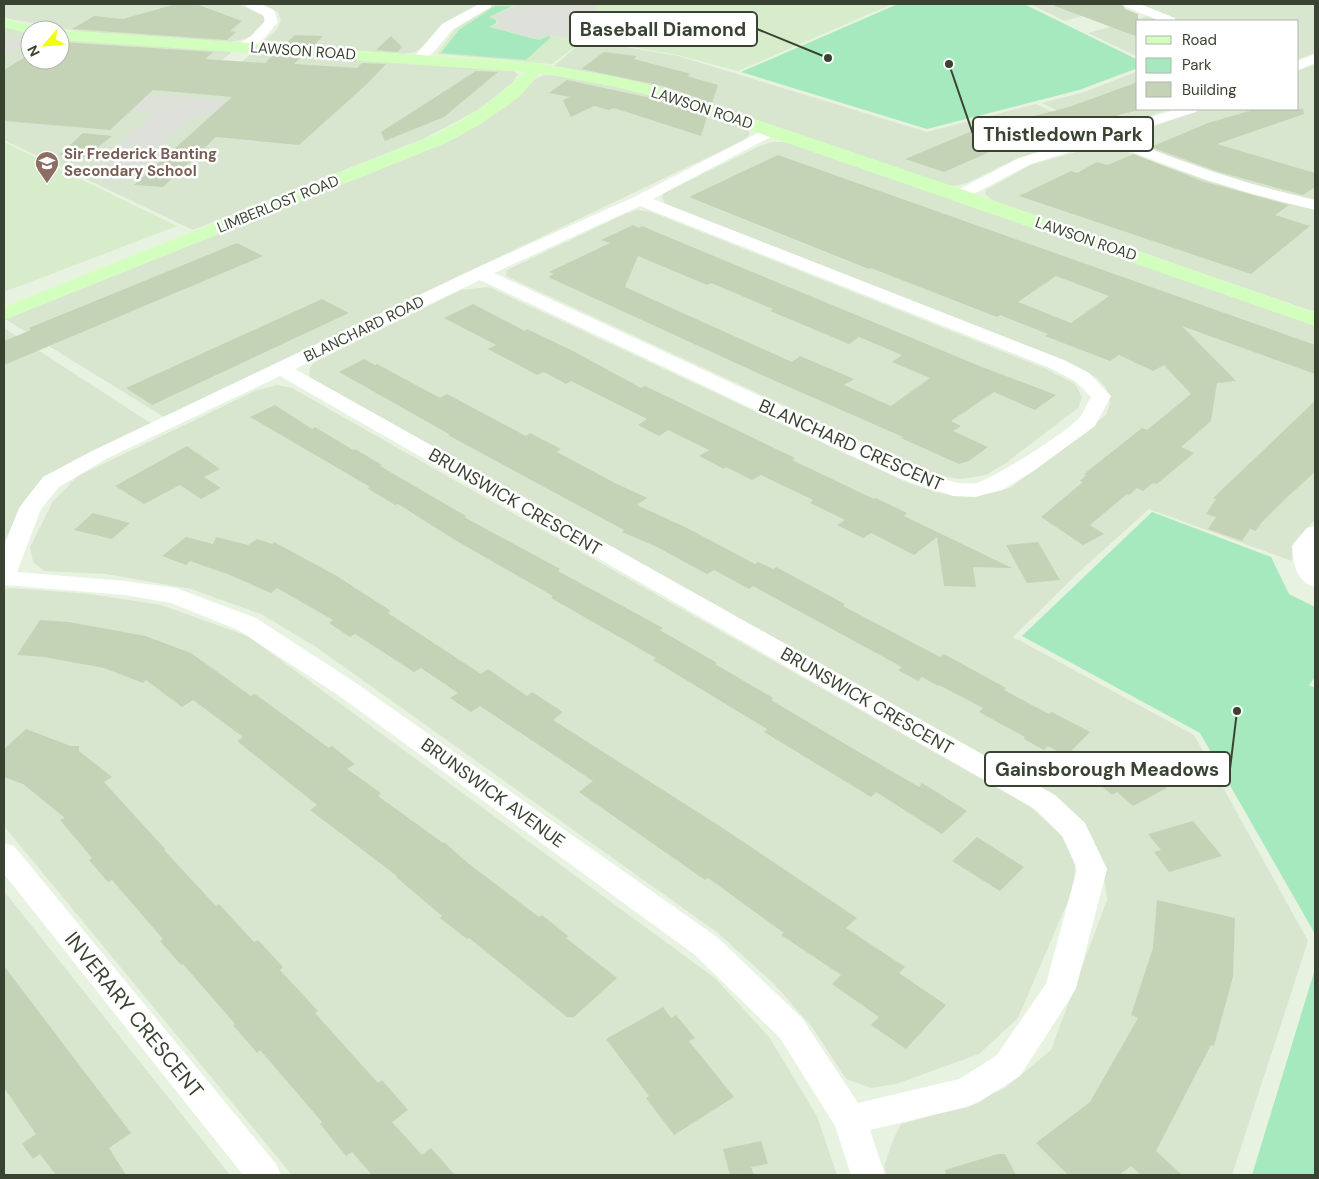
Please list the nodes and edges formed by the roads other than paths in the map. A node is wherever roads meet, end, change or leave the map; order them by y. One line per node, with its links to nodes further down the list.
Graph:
1 (252, 4): 8 (street)
2 (485, 4): 10 (street)
3 (1130, 4): 4 (street)
4 (1168, 20)
5 (4, 23): 6 (street)
6 (20, 27)
7 (70, 36): 8 (street, LAWSON ROAD)
8 (241, 47): 10 (street, LAWSON ROAD)
9 (1315, 58): 11 (street)
10 (420, 59): 12 (street, LAWSON ROAD)
11 (1299, 66)
12 (536, 68): 14 (street, LAWSON ROAD); 20 (street, LIMBERLOST ROAD)
13 (1188, 110): 15 (street)
14 (771, 131): 16 (street, LAWSON ROAD); 17 (street, BLANCHARD ROAD)
15 (1105, 136): 16 (street); 18 (street)
16 (960, 195): 21 (street, LAWSON ROAD)
17 (640, 200): 19 (street, BLANCHARD ROAD); 19 (street, BLANCHARD CRESCENT)
18 (1315, 205)
19 (480, 273): 22 (street, BLANCHARD ROAD)
20 (4, 314)
21 (1315, 320)
22 (281, 369): 24 (street, BLANCHARD ROAD); 28 (street, BRUNSWICK CRESCENT)
23 (1315, 534): 26 (street)
24 (4, 574)
25 (4, 578): 28 (street, BRUNSWICK AVENUE)
26 (1315, 580)
27 (4, 854): 29 (street, INVERARY CRESCENT)
28 (850, 1120): 30 (street, BRUNSWICK AVENUE)
29 (264, 1175)
30 (868, 1175)

